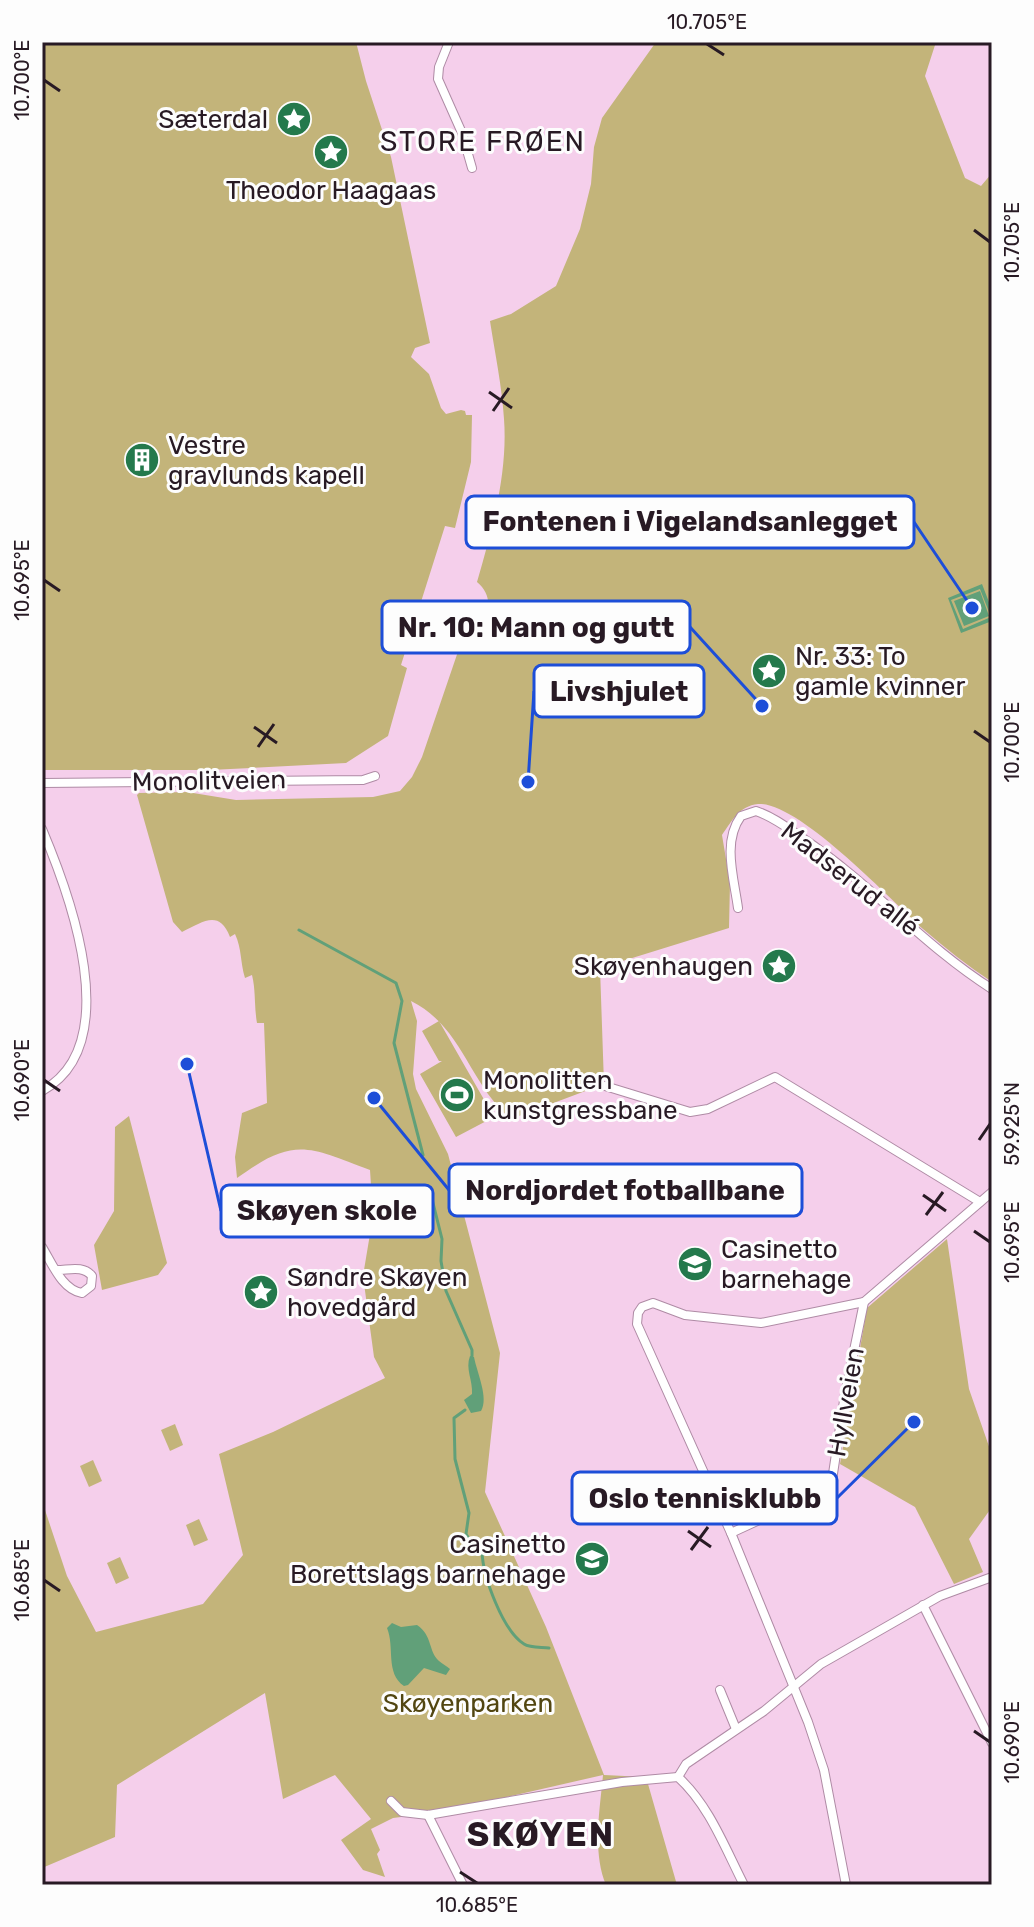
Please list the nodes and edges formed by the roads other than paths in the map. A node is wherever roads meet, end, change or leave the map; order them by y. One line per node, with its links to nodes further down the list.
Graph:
1 (449, 42): 2 (street)
2 (472, 168)
3 (375, 776): 4 (street, Monolitveien)
4 (42, 783)
5 (42, 829): 9 (street)
6 (738, 908): 7 (street, Madserud allé)
7 (992, 989)
8 (605, 1086): 11 (street)
9 (42, 1091)
10 (992, 1192): 11 (street)
11 (980, 1202): 14 (street)
12 (42, 1247): 13 (street)
13 (57, 1270)
14 (864, 1302): 15 (street, Hyllveien); 15 (street)
15 (731, 1533): 18 (street)
16 (992, 1577): 17 (street)
17 (923, 1605): 18 (street); 21 (street)
18 (794, 1685): 20 (street); 27 (street)
19 (720, 1690): 20 (street)
20 (736, 1729): 22 (street)
21 (992, 1743)
22 (678, 1777): 24 (street); 26 (street)
23 (391, 1801): 24 (street)
24 (428, 1815): 25 (street)
25 (463, 1885)
26 (744, 1885)
27 (846, 1885)

